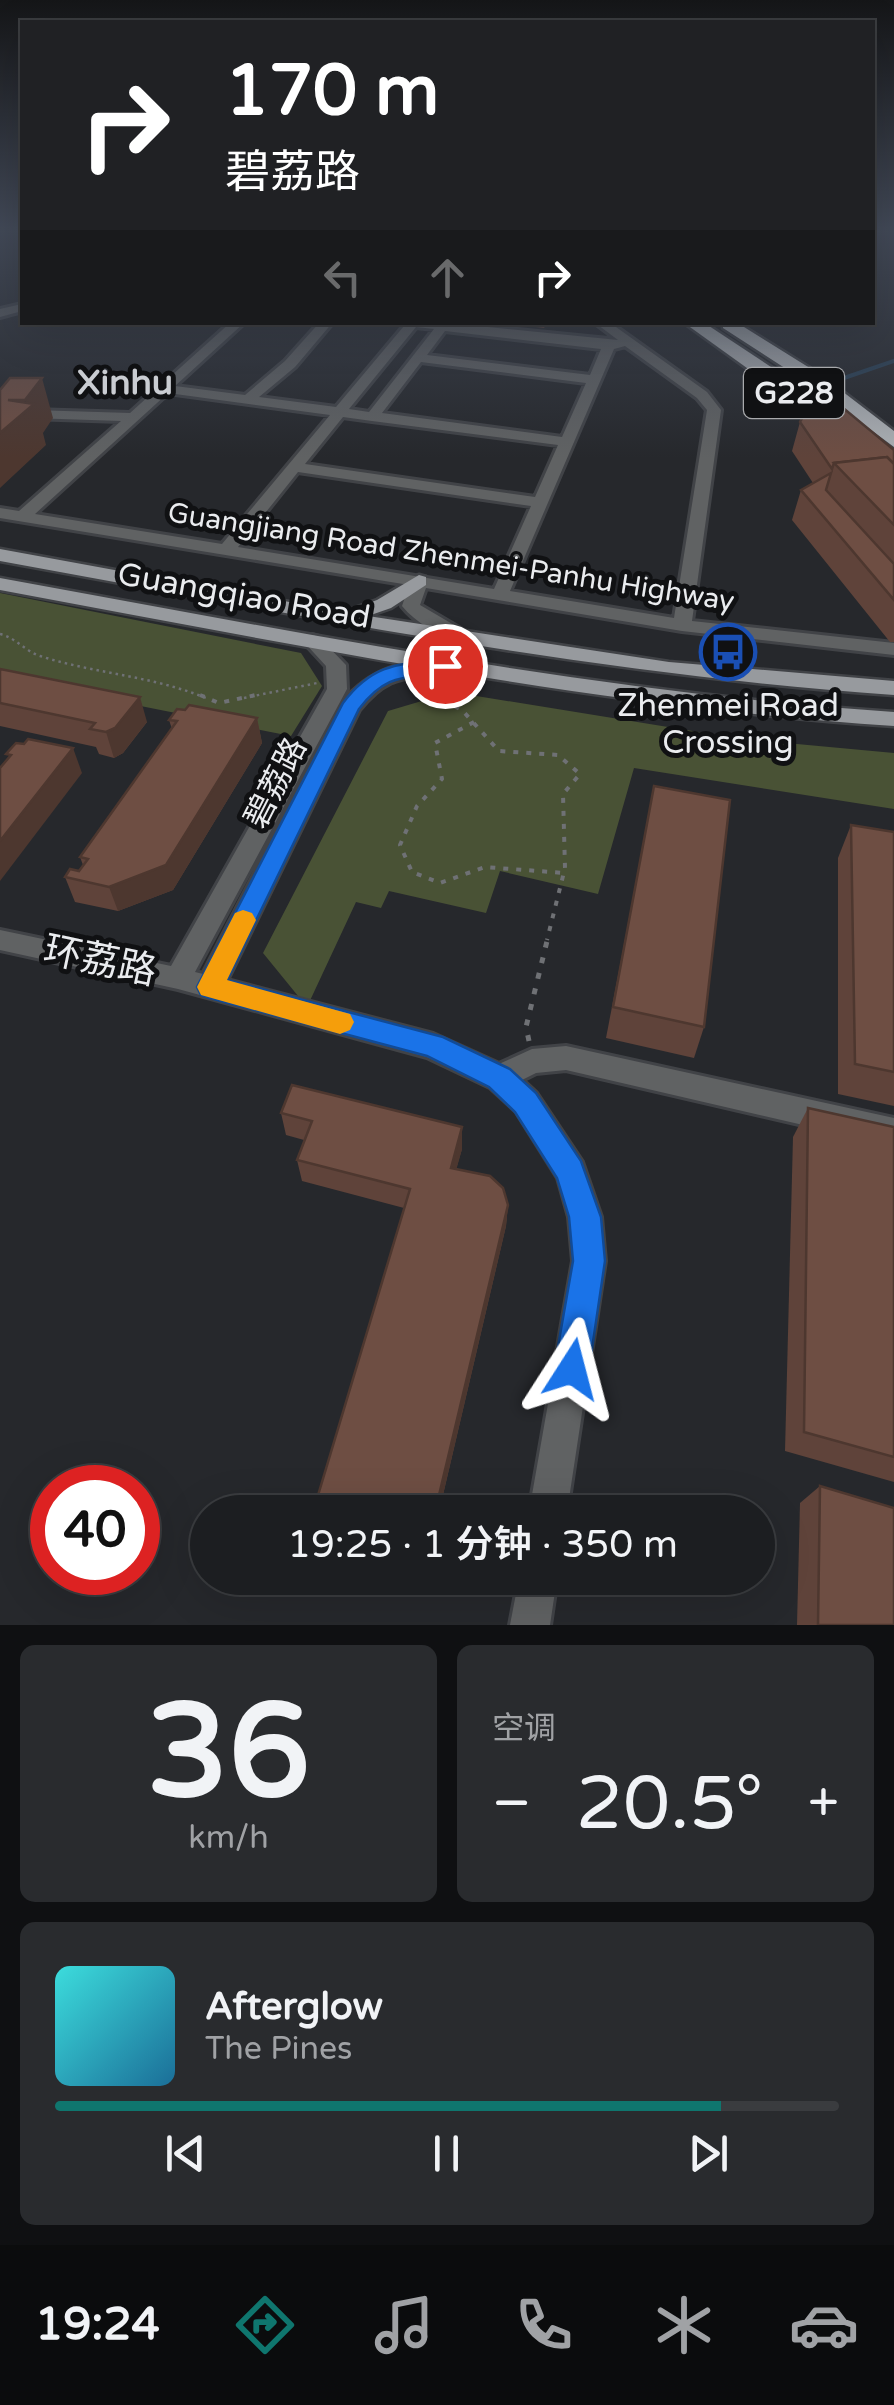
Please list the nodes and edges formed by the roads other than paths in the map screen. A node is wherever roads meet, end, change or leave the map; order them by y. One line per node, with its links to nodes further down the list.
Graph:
1 (236, 325): 13 (street)
2 (324, 325): 14 (street)
3 (411, 325): 15 (street)
4 (422, 325): 8 (street)
5 (604, 325): 9 (street)
6 (695, 325): 22 (highway, G228)
7 (731, 325): 19 (highway, G228)
8 (442, 327): 10 (street); 11 (street)
9 (628, 342): 10 (street); 32 (street)
10 (609, 346): 12 (street)
11 (419, 358): 12 (street); 18 (street)
12 (594, 380): 20 (street)
13 (166, 389): 14 (street); 17 (street)
14 (248, 400): 15 (street)
15 (340, 412): 18 (street); 21 (street)
16 (0, 413): 17 (street)
17 (135, 416): 25 (street)
18 (372, 417): 20 (street)
19 (894, 441)
20 (567, 442): 23 (street)
21 (295, 467): 23 (street); 26 (street)
22 (894, 468)
23 (540, 503): 30 (street)
24 (0, 513): 25 (street, Guangjiang Road Zhenmei-Panhu Highway)
25 (23, 516): 26 (street, Guangjiang Road Zhenmei-Panhu Highway)
26 (227, 549): 28 (street, Guangjiang Road Zhenmei-Panhu Highway)
27 (0, 555): 31 (main road, Guangqiao Road)
28 (419, 581): 30 (street, Guangjiang Road Zhenmei-Panhu Highway); 31 (main road); 33 (street)
29 (0, 584): 34 (main road, Guangqiao Road)
30 (500, 595): 32 (street, Guangjiang Road Zhenmei-Panhu Highway)
31 (348, 617): 33 (main road, Guangqiao Road)
32 (682, 625): 35 (street, Guangjiang Road Zhenmei-Panhu Highway)
33 (459, 636): 37 (main road, Guangqiao Road)
34 (312, 641): 36 (main road, Guangqiao Road); 40 (street, 碧荔路)
35 (894, 649)
36 (445, 666): 38 (main road, Guangqiao Road); 41 (street, 碧荔路)
37 (894, 688)
38 (894, 720)
39 (0, 940): 40 (street, 环荔路)
40 (178, 978): 41 (street, 环荔路)
41 (210, 987): 42 (street, 环荔路)
42 (500, 1078): 43 (street); 44 (street, 环荔路)
43 (894, 1132)
44 (551, 1495)
45 (535, 1595): 46 (street)
46 (530, 1625)

